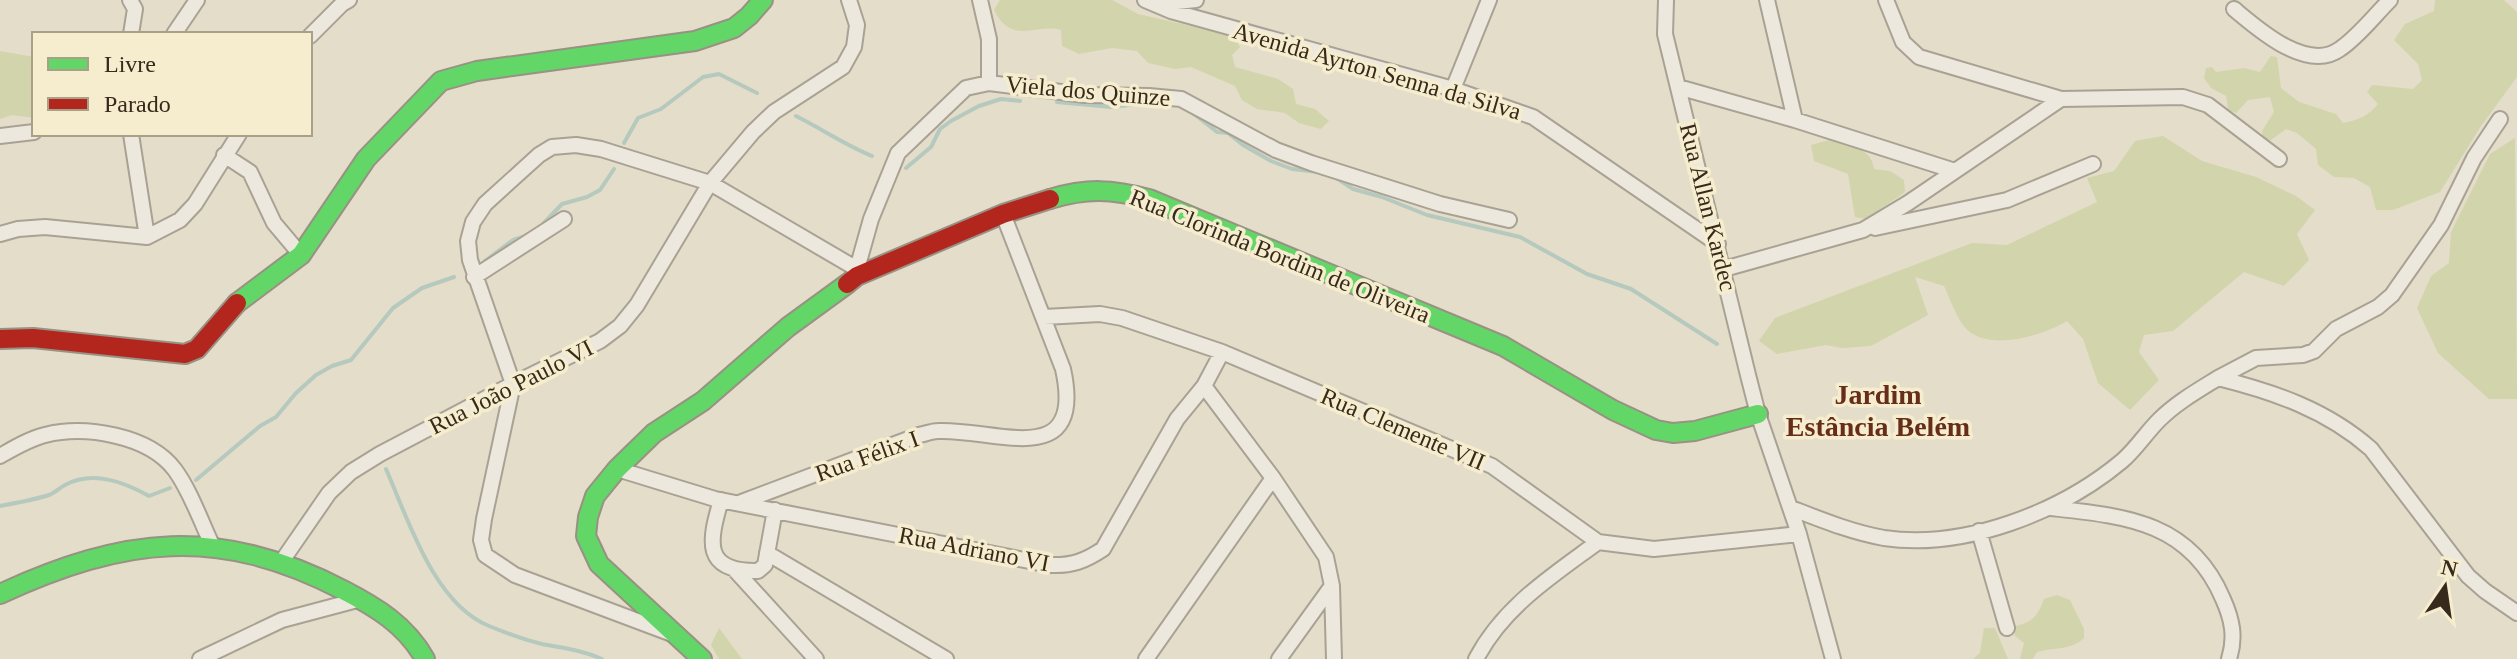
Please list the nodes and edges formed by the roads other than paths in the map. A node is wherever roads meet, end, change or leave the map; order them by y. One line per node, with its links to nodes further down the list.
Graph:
1 (130, 0): 15 (street)
2 (197, 0): 16 (street)
3 (349, 0): 17 (street)
4 (763, 0): 40 (street)
5 (849, 0): 32 (street, Rua João Paulo VI)
6 (980, 0): 18 (street)
7 (1196, 0): 13 (street)
8 (1489, 0): 20 (street)
9 (1666, 0): 19 (street, Rua Allan Kardec)
10 (1767, 0): 23 (street)
11 (1886, 0): 21 (street)
12 (2390, 0): 14 (street)
13 (1149, 2): 20 (street, Avenida Ayrton Senna da Silva)
14 (2234, 9)
15 (131, 32)
16 (175, 32)
17 (312, 34)
18 (989, 83): 35 (street, Viela dos Quinze); 42 (street, Viela dos Quinze)
19 (1678, 87): 23 (street); 39 (street, Rua Allan Kardec)
20 (1453, 89): 39 (street, Avenida Ayrton Senna da Silva)
21 (2061, 99): 29 (street); 31 (street)
22 (2500, 119): 47 (street)
23 (1795, 120): 31 (street)
24 (32, 132): 25 (street)
25 (0, 136)
26 (131, 136): 38 (street)
27 (238, 136): 28 (street)
28 (224, 155): 38 (street); 40 (street)
29 (2279, 159)
30 (2093, 164): 36 (street)
31 (1955, 171): 36 (street)
32 (710, 183): 42 (street); 43 (street); 48 (street, Rua João Paulo VI)
33 (1003, 214): 42 (street, Rua Clorinda Bordim de Oliveira); 44 (street, Rua Félix I); 50 (street, Rua Clorinda Bordim de Oliveira)
34 (564, 219): 43 (street)
35 (1509, 220)
36 (1863, 230): 41 (street)
37 (0, 234): 38 (street)
38 (147, 237)
39 (1718, 244): 41 (street, Rua Allan Kardec)
40 (301, 255): 45 (street)
41 (1724, 269): 50 (street, Rua Allan Kardec)
42 (857, 273): 52 (street, Rua Clorinda Bordim de Oliveira)
43 (474, 277): 48 (street)
44 (1044, 317): 46 (street, Rua Clemente VII); 55 (street, Rua Félix I)
45 (0, 339)
46 (1222, 352): 49 (street, Rua Adriano VI); 61 (street, Rua Clemente VII)
47 (2218, 378): 57 (street); 69 (street)
48 (513, 384): 64 (street, Rua João Paulo VI); 71 (street)
49 (1204, 386): 53 (street); 58 (street, Rua Adriano VI)
50 (1758, 414): 56 (street, Rua Allan Kardec)
51 (0, 456): 62 (street)
52 (617, 469): 54 (street, Rua Adriano VI); 71 (street, Rua Clorinda Bordim de Oliveira)
53 (1273, 478): 66 (street); 77 (street)
54 (721, 500): 55 (street, Rua Adriano VI); 65 (street)
55 (739, 503): 58 (street, Rua Adriano VI)
56 (1791, 508): 59 (street); 60 (street, Rua Allan Kardec)
57 (2051, 508): 59 (street); 82 (street)
58 (775, 510): 63 (street)
59 (1979, 531): 70 (street)
60 (1799, 534): 61 (street, Rua Clemente VII); 81 (street, Rua Allan Kardec)
61 (1598, 542): 80 (street)
62 (213, 547): 64 (street); 67 (street)
63 (767, 553): 65 (street); 76 (street)
64 (282, 561): 68 (street)
65 (734, 569): 75 (street)
66 (1332, 586): 78 (street); 79 (street)
67 (0, 594)
68 (361, 599): 72 (street); 73 (street)
69 (2517, 613)
70 (2007, 628)
71 (673, 634): 74 (street, Rua Clorinda Bordim de Oliveira)
72 (200, 659)
73 (425, 659)
74 (702, 659)
75 (816, 659)
76 (946, 659)
77 (1146, 659)
78 (1279, 659)
79 (1334, 659)
80 (1476, 659)
81 (1833, 659)
82 (2229, 659)

